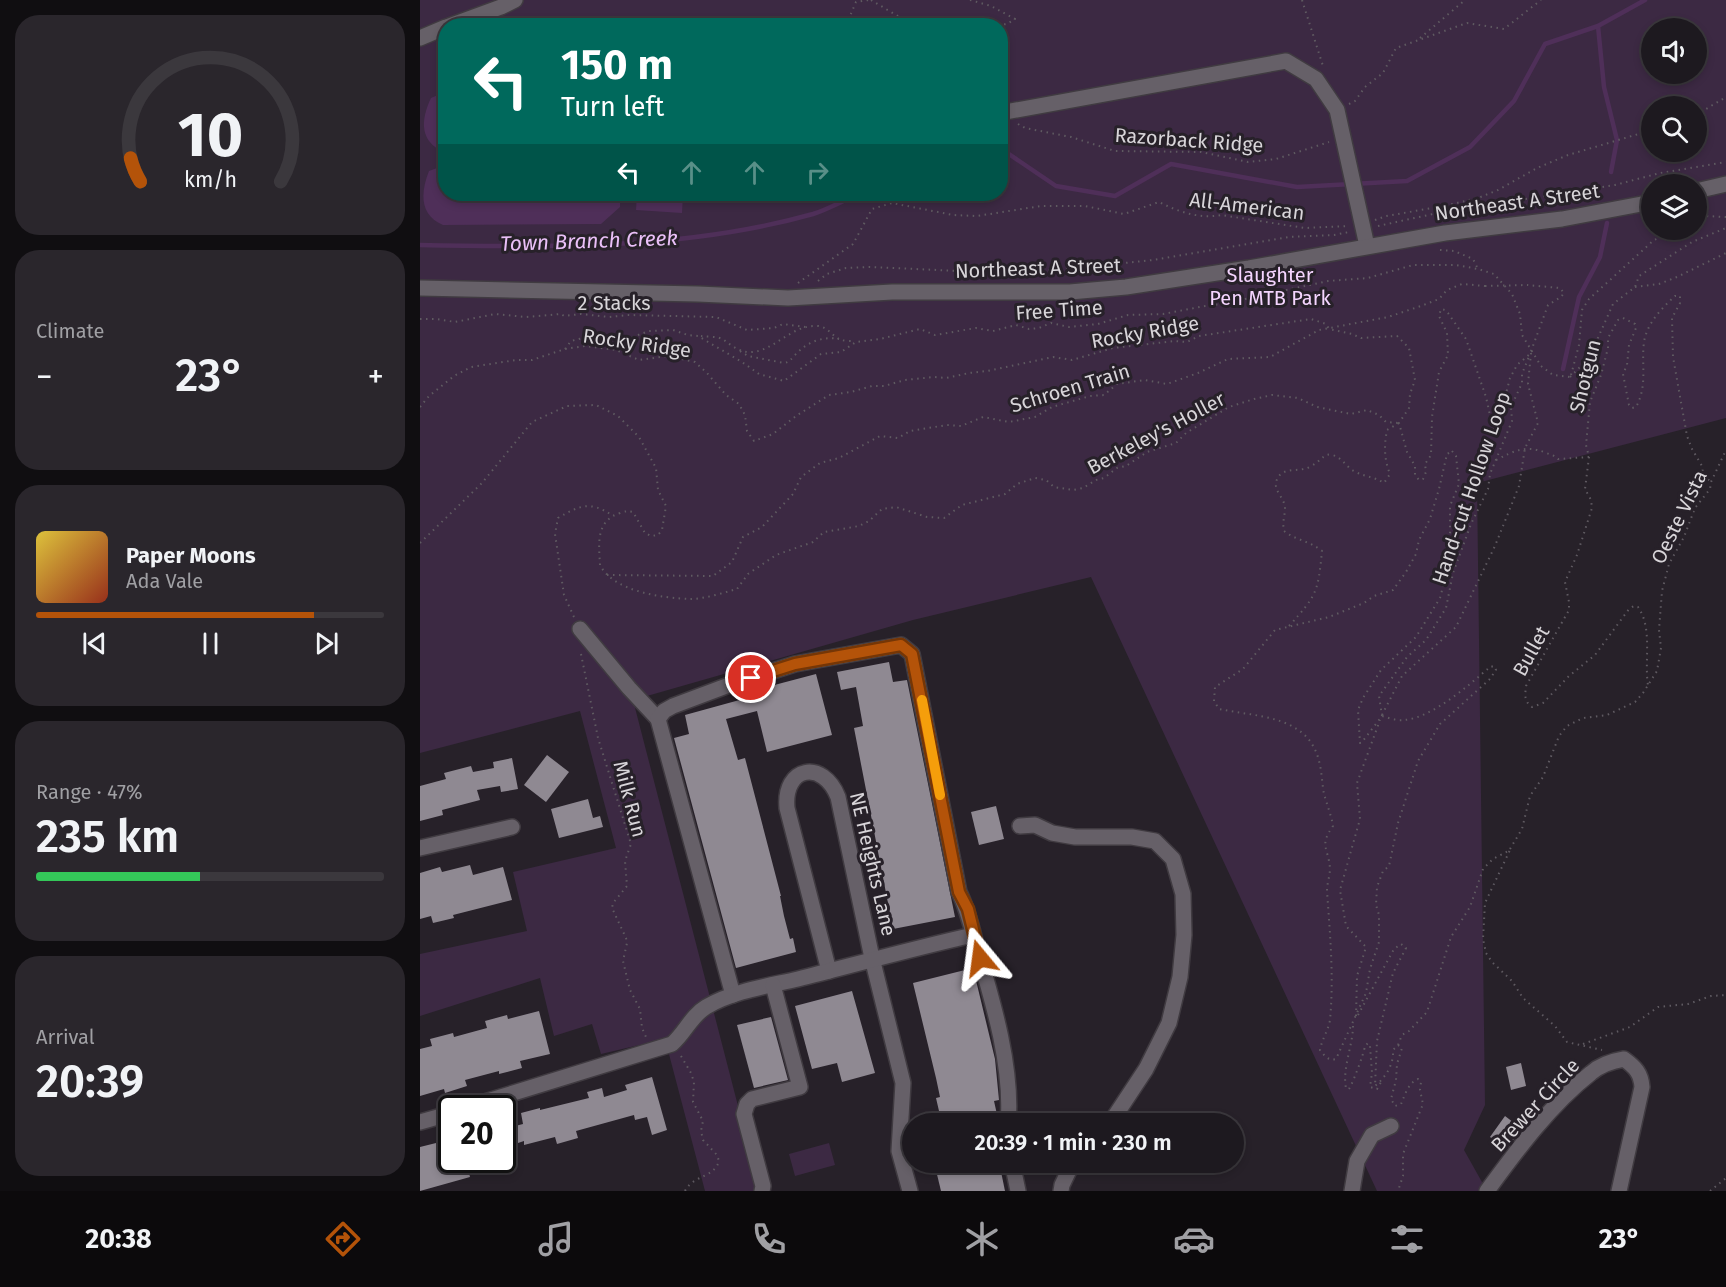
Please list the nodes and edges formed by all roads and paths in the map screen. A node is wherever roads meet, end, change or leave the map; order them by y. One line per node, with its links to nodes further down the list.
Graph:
1 (515, 0): 7 (street)
2 (870, 0): 8 (path); 9 (path)
3 (970, 0): 10 (path)
4 (1302, 0): 14 (path)
5 (1465, 0): 13 (path)
6 (1541, 0): 13 (path)
7 (470, 18)
8 (850, 18)
9 (901, 18)
10 (1008, 23)
11 (438, 30): 12 (street)
12 (420, 38)
13 (1418, 40): 17 (path)
14 (1323, 66)
15 (1726, 97): 16 (path)
16 (1707, 108)
17 (1337, 110): 18 (street); 21 (street)
18 (1008, 112)
19 (1017, 123): 21 (path, Razorback Ridge)
20 (1641, 133): 28 (path, All-American)
21 (1343, 137): 28 (street)
22 (1726, 162): 28 (path)
23 (1726, 184): 24 (street)
24 (1707, 188)
25 (1641, 204): 31 (street, Northeast A Street)
26 (1707, 216): 27 (path)
27 (1726, 217)
28 (1363, 227): 31 (street); 35 (path); 36 (path, All-American)
29 (1726, 228): 37 (path)
30 (1654, 240): 48 (path)
31 (1367, 246): 38 (street, Northeast A Street)
32 (1436, 249): 34 (path)
33 (1726, 253): 37 (path)
34 (1478, 269): 44 (path, Free Time); 47 (path, Free Time)
35 (817, 281)
36 (803, 286)
37 (1635, 287): 48 (path)
38 (420, 288)
39 (420, 319): 40 (path, 2 Stacks)
40 (805, 327): 43 (path, 2 Stacks); 46 (path)
41 (1329, 330): 45 (path, Rocky Ridge); 47 (path, Schroen Train, bridge); 50 (path, Rocky Ridge); 58 (path, Schroen Train)
42 (698, 336): 44 (path, Free Time); 45 (path, Free Time); 46 (path)
43 (840, 340): 44 (path); 46 (path)
44 (860, 342)
45 (565, 349): 49 (path)
46 (738, 349)
47 (1530, 352): 48 (path); 50 (path); 51 (path); 54 (path, Hand-cut Hollow Loop)
48 (1570, 377)
49 (420, 407)
50 (1399, 423): 58 (path, Berkeley's Holler); 59 (path, Rocky Ridge)
51 (1525, 448): 53 (path); 54 (path); 62 (path)
52 (1726, 450): 55 (path, Oeste Vista)
53 (1589, 457): 55 (path, Shotgun); 61 (path, Bullet)
54 (1496, 460): 62 (path, Hand-cut Hollow Loop)
55 (1711, 482): 61 (path, Oeste Vista)
56 (612, 515): 57 (path); 58 (path); 60 (path, Milk Run)
57 (420, 543)
58 (607, 575)
59 (1289, 626): 62 (path); 75 (path)
60 (580, 629): 63 (street); 76 (path, Milk Run)
61 (1648, 685): 67 (path, Oeste Vista)
62 (1382, 716): 74 (path); 74 (path)
63 (658, 719): 68 (street); 72 (street)
64 (1020, 826): 84 (street)
65 (512, 827): 66 (street)
66 (420, 848)
67 (1510, 850): 78 (path); 79 (path, Oeste Vista)
68 (973, 935): 69 (street); 83 (street)
69 (872, 958): 70 (street); 70 (street, NE Heights Lane); 93 (street, NE Heights Lane)
70 (829, 971): 71 (street)
71 (773, 985): 72 (street); 92 (street)
72 (733, 995): 77 (street)
73 (1726, 995): 79 (path)
74 (1356, 1018): 75 (path); 81 (path)
75 (1353, 1023): 81 (path)
76 (651, 1040)
77 (672, 1044): 82 (street); 91 (path)
78 (1398, 1045): 81 (path); 97 (path)
79 (1580, 1045): 80 (path)
80 (1609, 1051)
81 (1382, 1079)
82 (507, 1095)
83 (1009, 1113)
84 (1117, 1113)
85 (438, 1117): 86 (street)
86 (420, 1122)
87 (1390, 1126): 96 (street)
88 (1014, 1173): 94 (street)
89 (1068, 1173): 95 (street)
90 (1726, 1178): 100 (path)
91 (685, 1191)
92 (762, 1191)
93 (910, 1191)
94 (1018, 1191)
95 (1061, 1191)
96 (1352, 1191)
97 (1398, 1191)
98 (1487, 1191): 99 (street, Brewer Circle)
99 (1619, 1191)
100 (1710, 1191)

